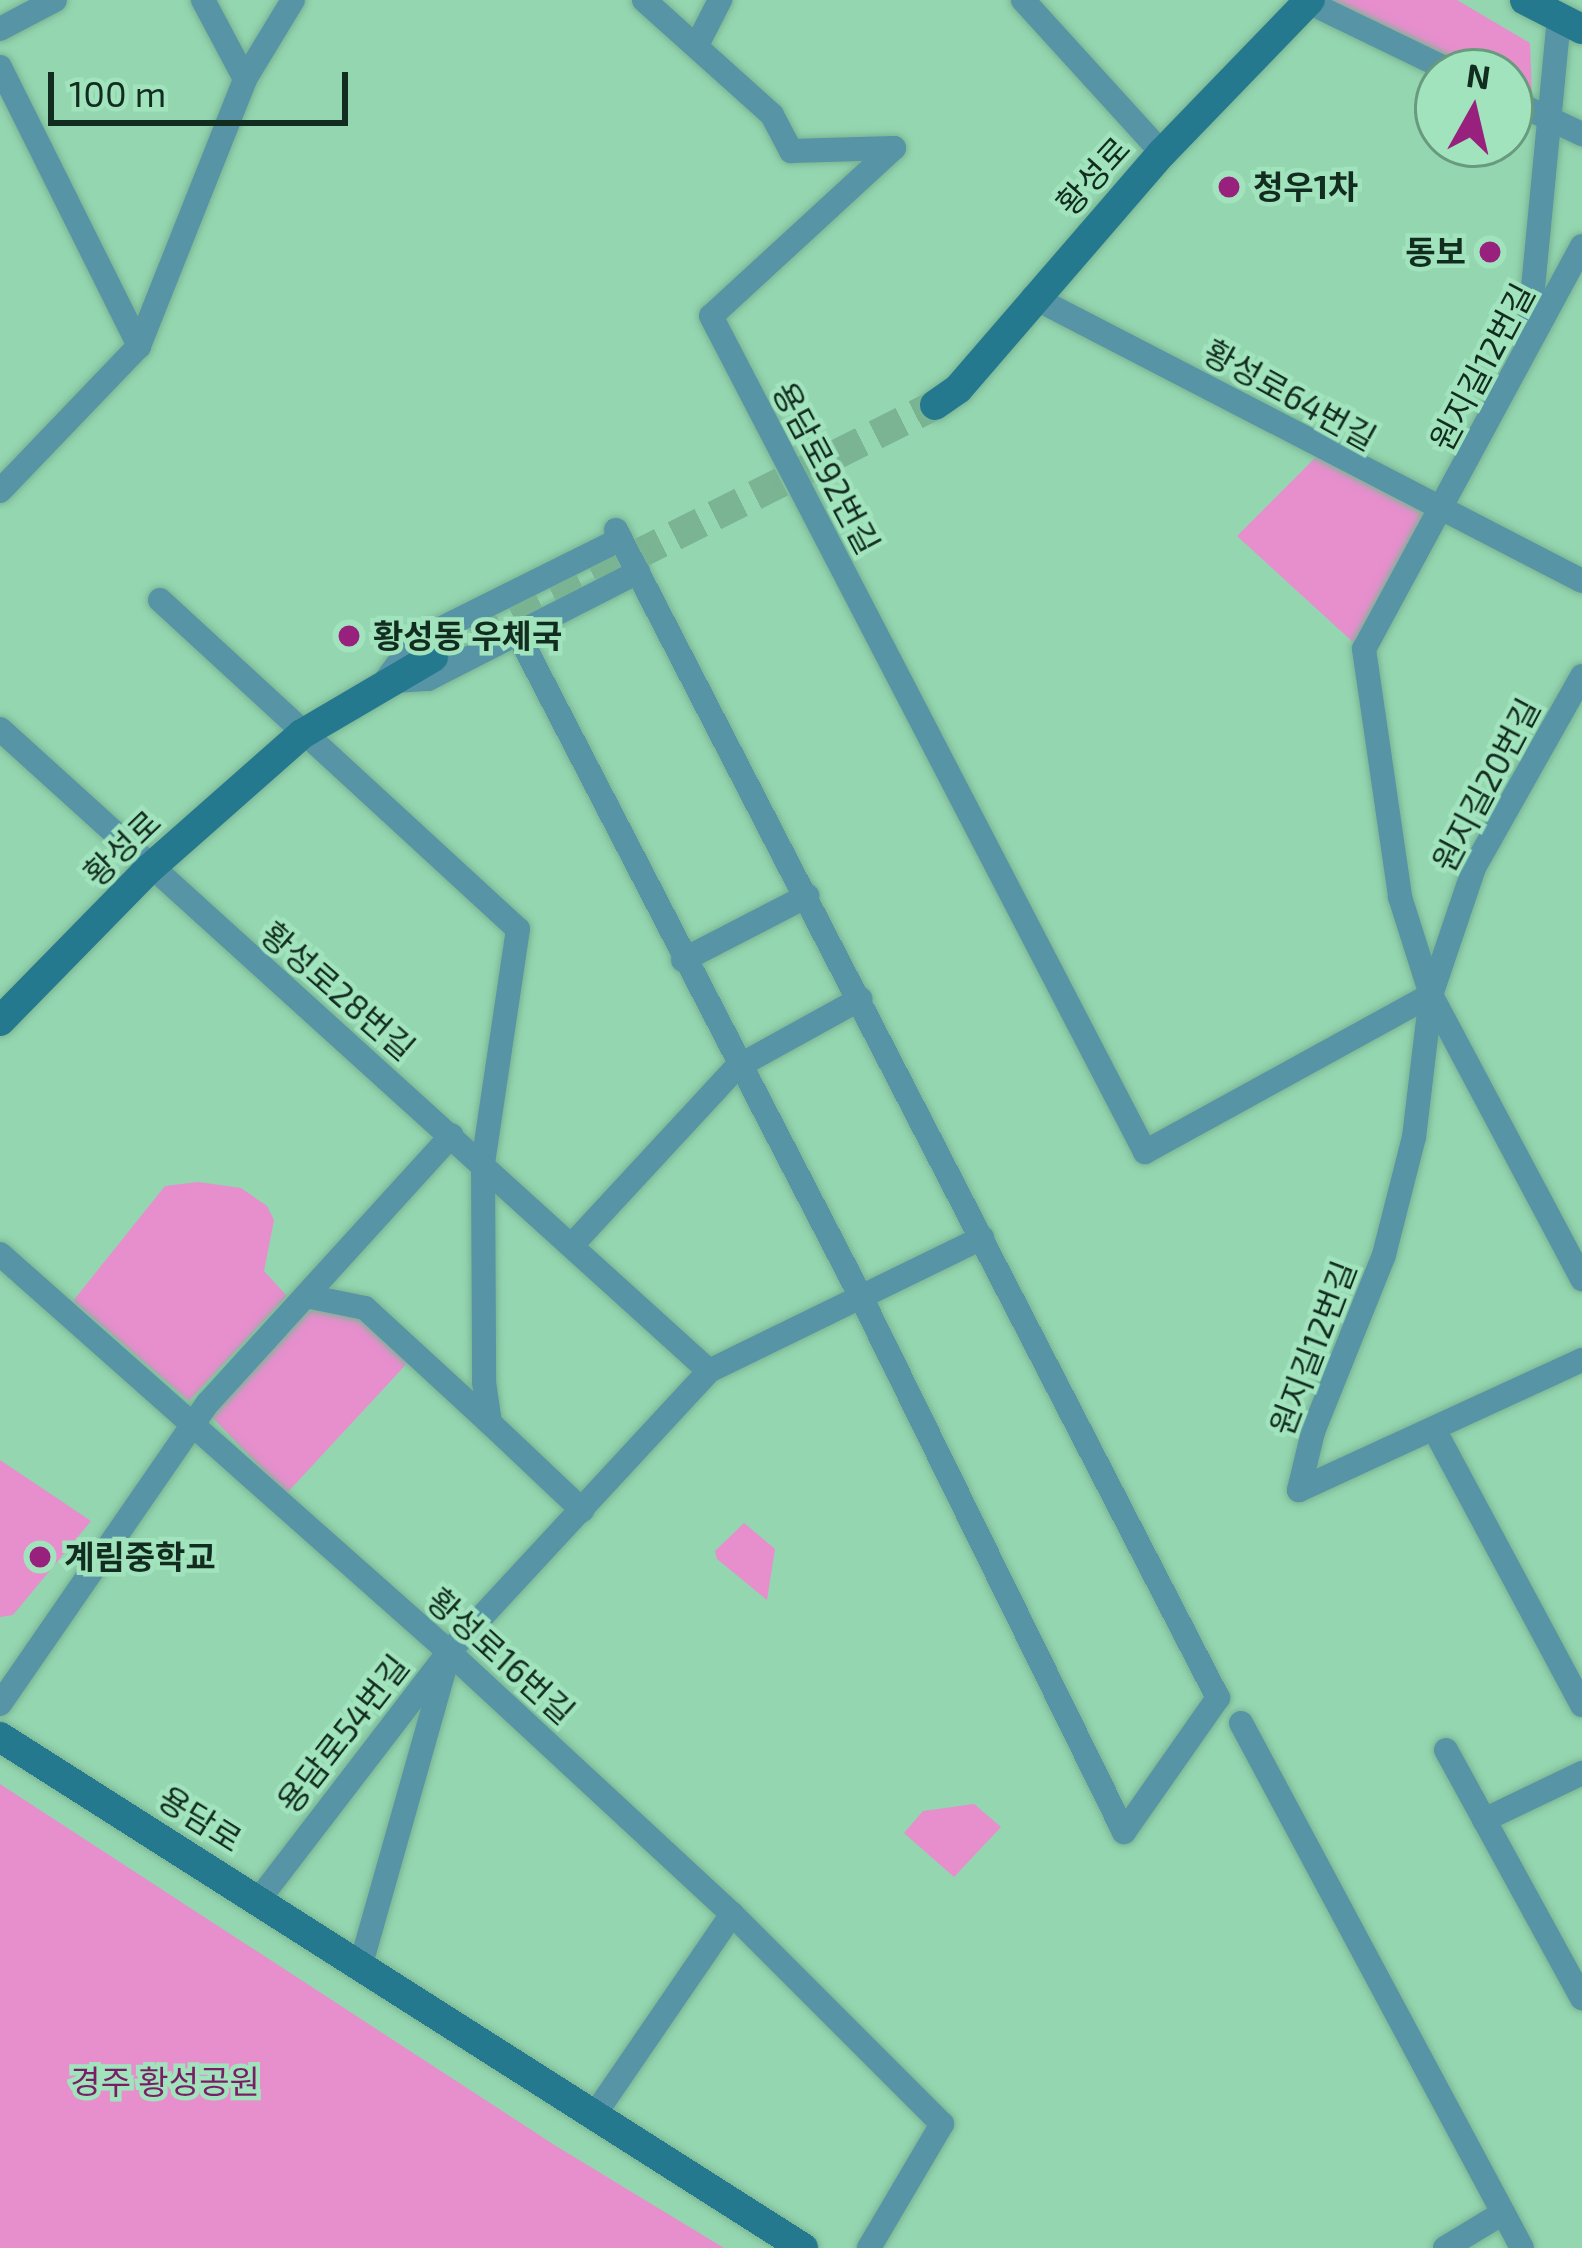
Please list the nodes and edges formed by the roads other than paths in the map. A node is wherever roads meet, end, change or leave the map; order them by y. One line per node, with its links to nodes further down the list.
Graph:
1 (55, 0): 10 (street)
2 (203, 0): 14 (street)
3 (293, 0): 14 (street)
4 (644, 0): 11 (street, 용담로92번길)
5 (720, 0): 11 (street)
6 (1023, 0): 18 (street)
7 (1309, 1): 12 (street); 18 (street, 황성로)
8 (1528, 1): 9 (street)
9 (1570, 24): 16 (street)
10 (0, 29)
11 (697, 45): 38 (street, 용담로92번길)
12 (1414, 53)
13 (0, 67): 21 (street)
14 (245, 80): 21 (street)
15 (1534, 111): 16 (street)
16 (1550, 119): 17 (street); 22 (street)
17 (1582, 134)
18 (1162, 153): 20 (street, 황성로)
19 (1582, 246): 22 (street, 원지길12번길)
20 (1033, 297): 23 (street, 황성로); 25 (street, 황성로64번길)
21 (139, 346): 24 (street)
22 (1526, 354): 25 (street, 원지길12번길)
23 (935, 405)
24 (0, 491)
25 (1442, 513): 27 (street, 황성로64번길); 38 (street, 원지길12번길)
26 (638, 572): 29 (street); 32 (street); 36 (street)
27 (1582, 581)
28 (160, 599): 34 (street)
29 (518, 634): 32 (street); 37 (street)
30 (433, 657): 32 (street, 황성로)
31 (1582, 676): 38 (street, 원지길20번길)
32 (384, 682): 34 (street, 황성로)
33 (0, 729): 35 (street, 황성로28번길)
34 (302, 734): 35 (street, 황성로); 43 (street)
35 (149, 869): 40 (street, 황성로); 42 (street, 황성로28번길)
36 (807, 896): 37 (street); 39 (street)
37 (683, 960): 41 (street)
38 (1431, 995): 47 (street, 원지길12번길); 54 (street, 원지길12번길)
39 (860, 999): 41 (street); 44 (street)
40 (0, 1021)
41 (737, 1066): 45 (street); 49 (street)
42 (452, 1135): 43 (street, 황성로28번길); 48 (street)
43 (483, 1162): 45 (street, 황성로28번길); 52 (street)
44 (982, 1238): 49 (street, 용담로54번길); 49 (street)
45 (572, 1244): 51 (street, 황성로28번길)
46 (0, 1254): 53 (street, 황성로16번길)
47 (1582, 1279)
48 (306, 1296): 52 (street); 53 (street)
49 (861, 1297): 51 (street, 용담로54번길)
50 (1582, 1360): 54 (street, 원지길12번길)
51 (709, 1371): 55 (street, 용담로54번길)
52 (490, 1423): 55 (street)
53 (191, 1426): 56 (street, 황성로16번길); 57 (street)
54 (1435, 1431): 58 (street)
55 (582, 1510): 56 (street, 용담로54번길)
56 (449, 1652): 64 (street, 용담로54번길); 65 (street, 황성로16번길); 66 (street)
57 (0, 1704)
58 (1582, 1705)
59 (1241, 1723): 69 (street)
60 (0, 1737): 64 (street, 용담로)
61 (1446, 1750): 63 (street)
62 (1582, 1773): 63 (street)
63 (1484, 1820): 67 (street)
64 (260, 1898): 66 (street, 용담로)
65 (732, 1914): 68 (street); 71 (street, 황성로16번길)
66 (361, 1964): 68 (street, 용담로)
67 (1582, 1999)
68 (593, 2117): 70 (street, 용담로)
69 (1503, 2213): 72 (street); 73 (street)
70 (803, 2248)
71 (869, 2248)
72 (1445, 2248)
73 (1522, 2248)

